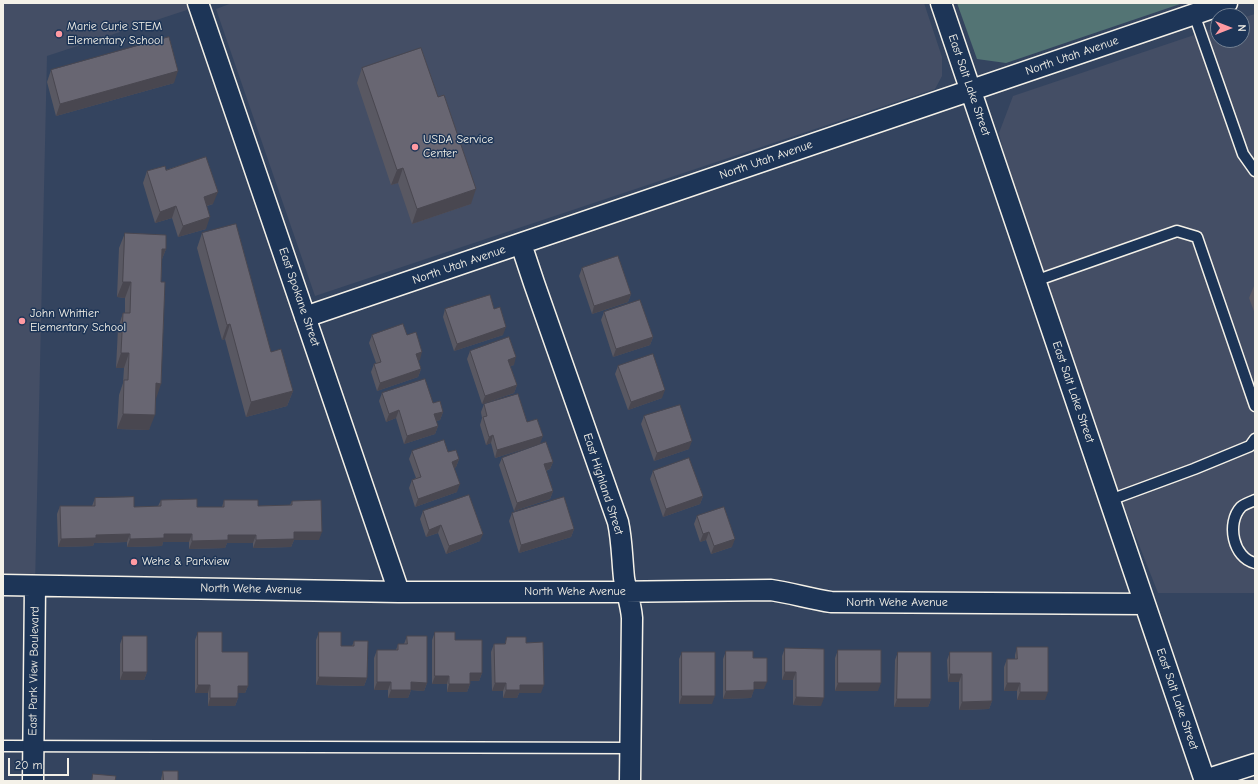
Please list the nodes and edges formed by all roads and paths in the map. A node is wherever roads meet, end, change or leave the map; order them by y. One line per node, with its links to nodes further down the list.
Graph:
1 (198, 3): 9 (street, East Spokane Street)
2 (941, 3): 5 (street, East Salt Lake Street)
3 (1227, 3): 4 (street, North Utah Avenue)
4 (1194, 14): 5 (street, North Utah Avenue); 6 (lane)
5 (971, 90): 7 (street, North Utah Avenue); 8 (street, East Salt Lake Street)
6 (1255, 171)
7 (521, 244): 9 (street, North Utah Avenue); 18 (street, East Highland Street)
8 (1036, 281): 10 (lane); 12 (street, East Salt Lake Street)
9 (305, 318): 17 (street, East Spokane Street)
10 (1255, 406)
11 (1255, 439): 12 (lane)
12 (1110, 500): 19 (street, East Salt Lake Street)
13 (1255, 500): 14 (lane)
14 (1255, 563)
15 (3, 585): 16 (street, North Wehe Avenue)
16 (35, 586): 17 (street, North Wehe Avenue); 21 (street, East Park View Boulevard)
17 (399, 592): 18 (street, North Wehe Avenue)
18 (628, 592): 19 (street, North Wehe Avenue); 22 (street, East Highland Street)
19 (1145, 604): 26 (street, East Salt Lake Street)
20 (3, 746): 21 (lane)
21 (33, 746): 22 (lane); 24 (street, East Park View Boulevard)
22 (631, 748): 25 (street, East Highland Street)
23 (1255, 764): 26 (street)
24 (33, 781)
25 (630, 781)
26 (1205, 781)

